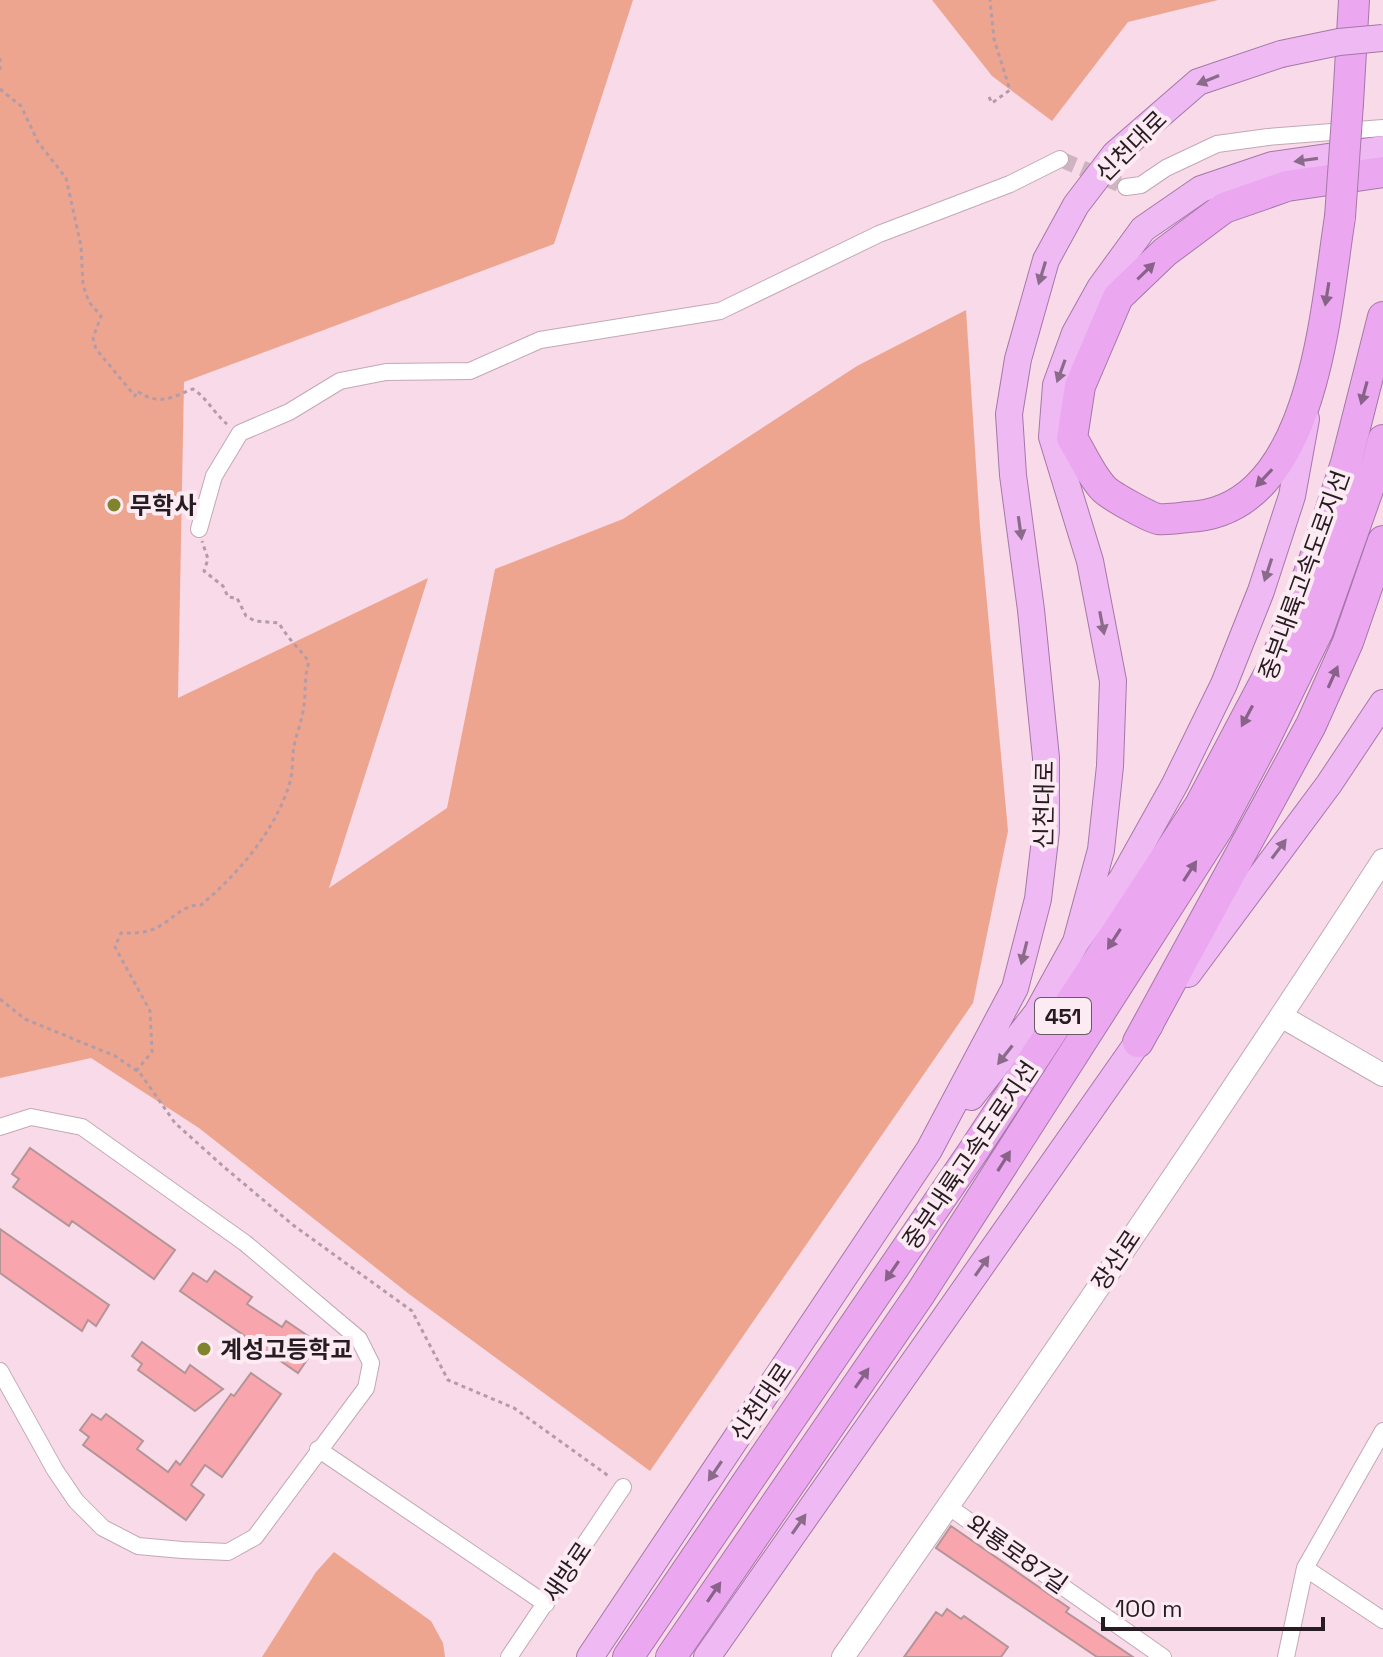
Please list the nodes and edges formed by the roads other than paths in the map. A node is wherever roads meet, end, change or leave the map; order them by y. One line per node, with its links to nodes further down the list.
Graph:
1 (1354, 0): 9 (highway, one-way to 9, bridge)
2 (1383, 38): 22 (highway, 신천대로, one-way to 22, bridge)
3 (1383, 128): 7 (street)
4 (1383, 149): 17 (highway, one-way to 17)
5 (1060, 159): 11 (street)
6 (1383, 172): 9 (highway, one-way to 6)
7 (1126, 187)
8 (1383, 317): 34 (highway, 중부내륙고속도로지선 / 451, one-way to 34)
9 (1312, 385): 17 (highway, one-way to 17)
10 (1383, 440): 35 (highway, 중부내륙고속도로지선 / 451, one-way to 10)
11 (199, 529)
12 (1383, 541): 19 (highway, one-way to 12)
13 (1383, 703): 15 (highway)
14 (1383, 720): 15 (highway)
15 (1329, 784): 19 (highway, one-way to 15)
16 (1383, 860): 18 (main road, 장산로)
17 (1076, 942): 22 (highway, one-way to 22)
18 (1281, 1016): 20 (main road); 27 (main road, 장산로)
19 (1138, 1042): 36 (highway, one-way to 19)
20 (1383, 1075)
21 (0, 1127): 25 (street)
22 (929, 1150): 33 (highway, 신천대로, one-way to 33)
23 (0, 1371): 25 (street)
24 (1383, 1431): 28 (street)
25 (318, 1449): 29 (street)
26 (623, 1487): 29 (street, 새방로)
27 (949, 1507): 31 (street, 와룡로87길); 37 (main road, 장산로)
28 (1305, 1568): 30 (street); 38 (street)
29 (546, 1604): 32 (street, 새방로)
30 (1383, 1620)
31 (1154, 1654)
32 (509, 1657)
33 (590, 1657)
34 (628, 1657)
35 (671, 1657)
36 (707, 1657)
37 (843, 1657)
38 (1286, 1657)

